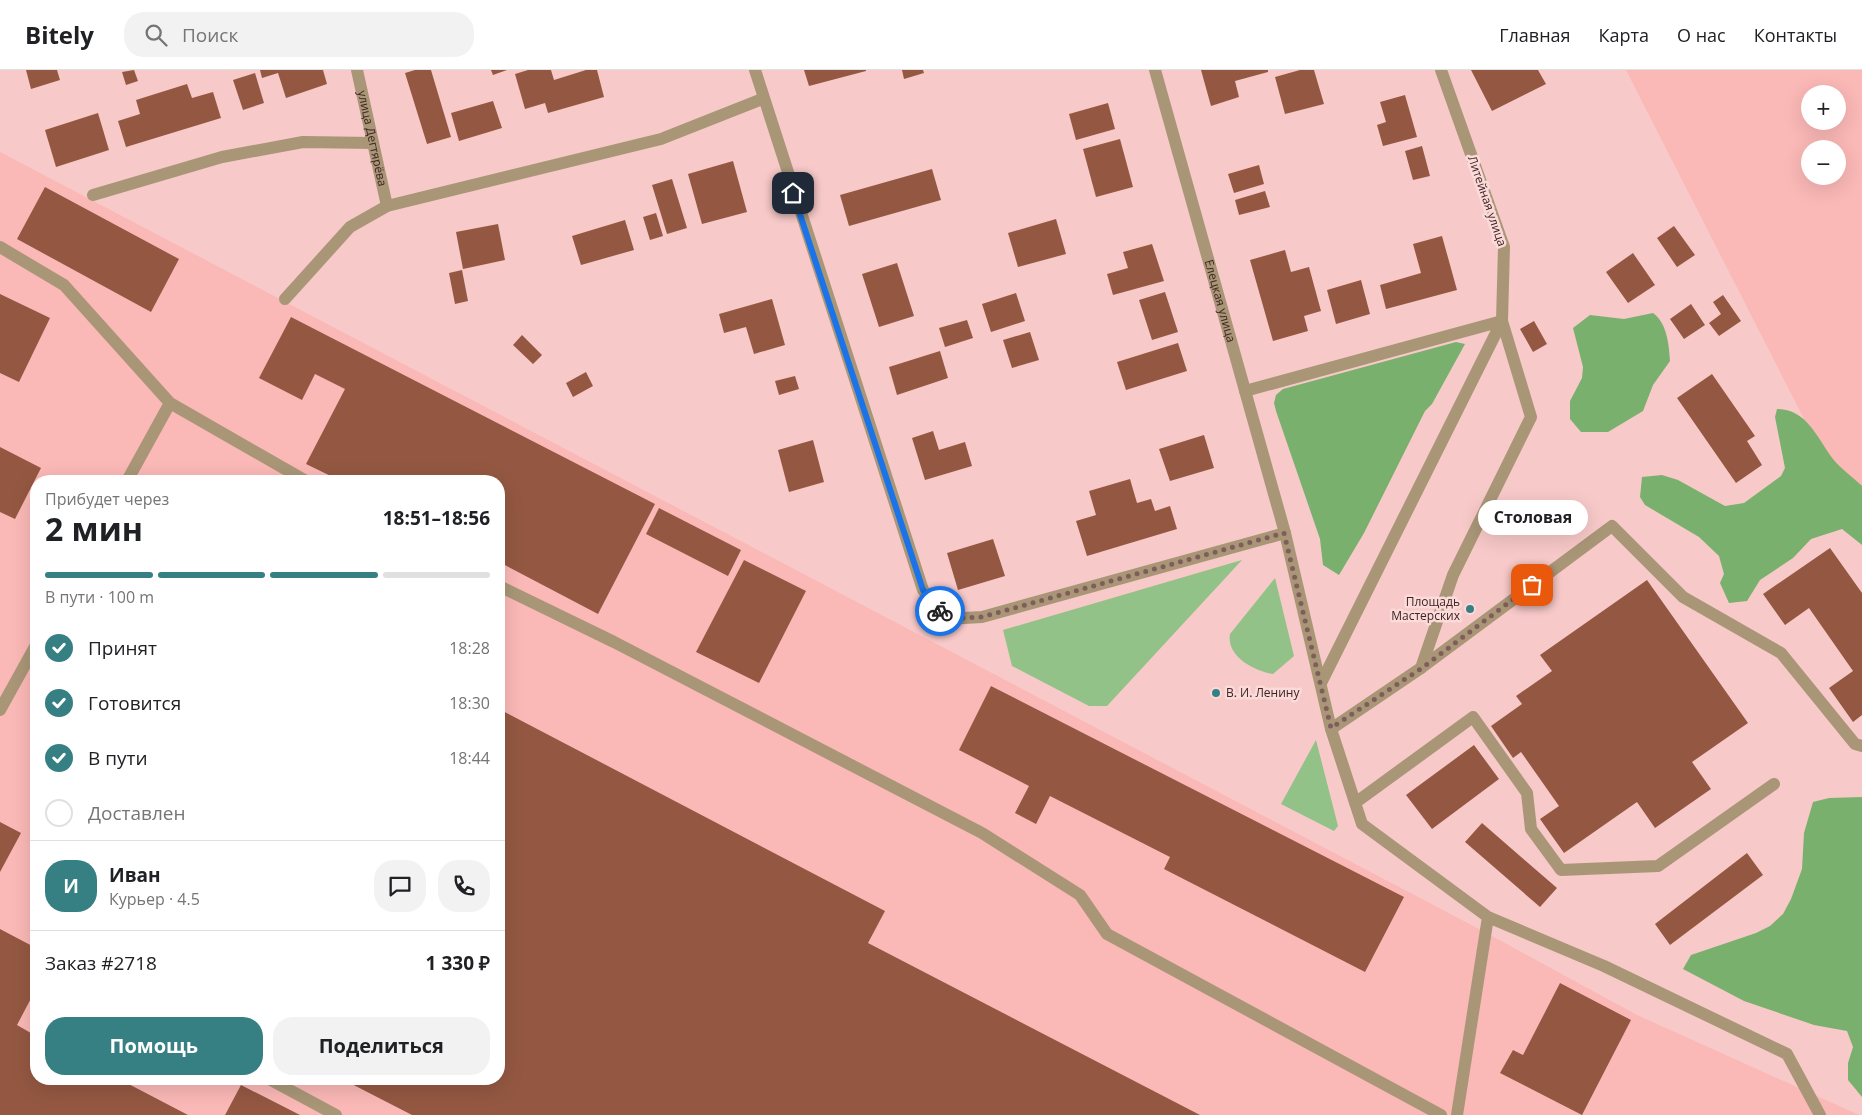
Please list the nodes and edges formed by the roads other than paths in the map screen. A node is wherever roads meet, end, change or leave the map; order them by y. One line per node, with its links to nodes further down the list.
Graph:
1 (357, 70): 6 (street, улица Дегтярёва)
2 (755, 70): 5 (street)
3 (1155, 70): 12 (street, Елецкая улица)
4 (1441, 70): 11 (street, Литейная улица)
5 (762, 99): 8 (street); 16 (street)
6 (373, 143): 7 (street); 8 (street, улица Дегтярёва)
7 (93, 195)
8 (387, 206): 10 (street)
9 (0, 247): 13 (street)
10 (285, 299)
11 (1502, 321): 12 (street); 19 (street, Литейная улица); 20 (street)
12 (1245, 391): 16 (street, Елецкая улица)
13 (170, 403): 14 (street); 15 (street)
14 (130, 475)
15 (296, 475)
16 (1284, 533): 20 (street, Елецкая улица)
17 (505, 589): 29 (street)
18 (30, 656): 21 (street)
19 (1422, 668): 22 (street); 23 (street)
20 (1320, 683): 22 (street, Елецкая улица)
21 (0, 710)
22 (1331, 728): 25 (street, Елецкая улица)
23 (1862, 746)
24 (1774, 784): 25 (street)
25 (1355, 802): 26 (street, Елецкая улица)
26 (1488, 918): 30 (street); 31 (street, Елецкая улица)
27 (280, 1085): 28 (street)
28 (336, 1115)
29 (1441, 1115)
30 (1457, 1115)
31 (1820, 1115)

